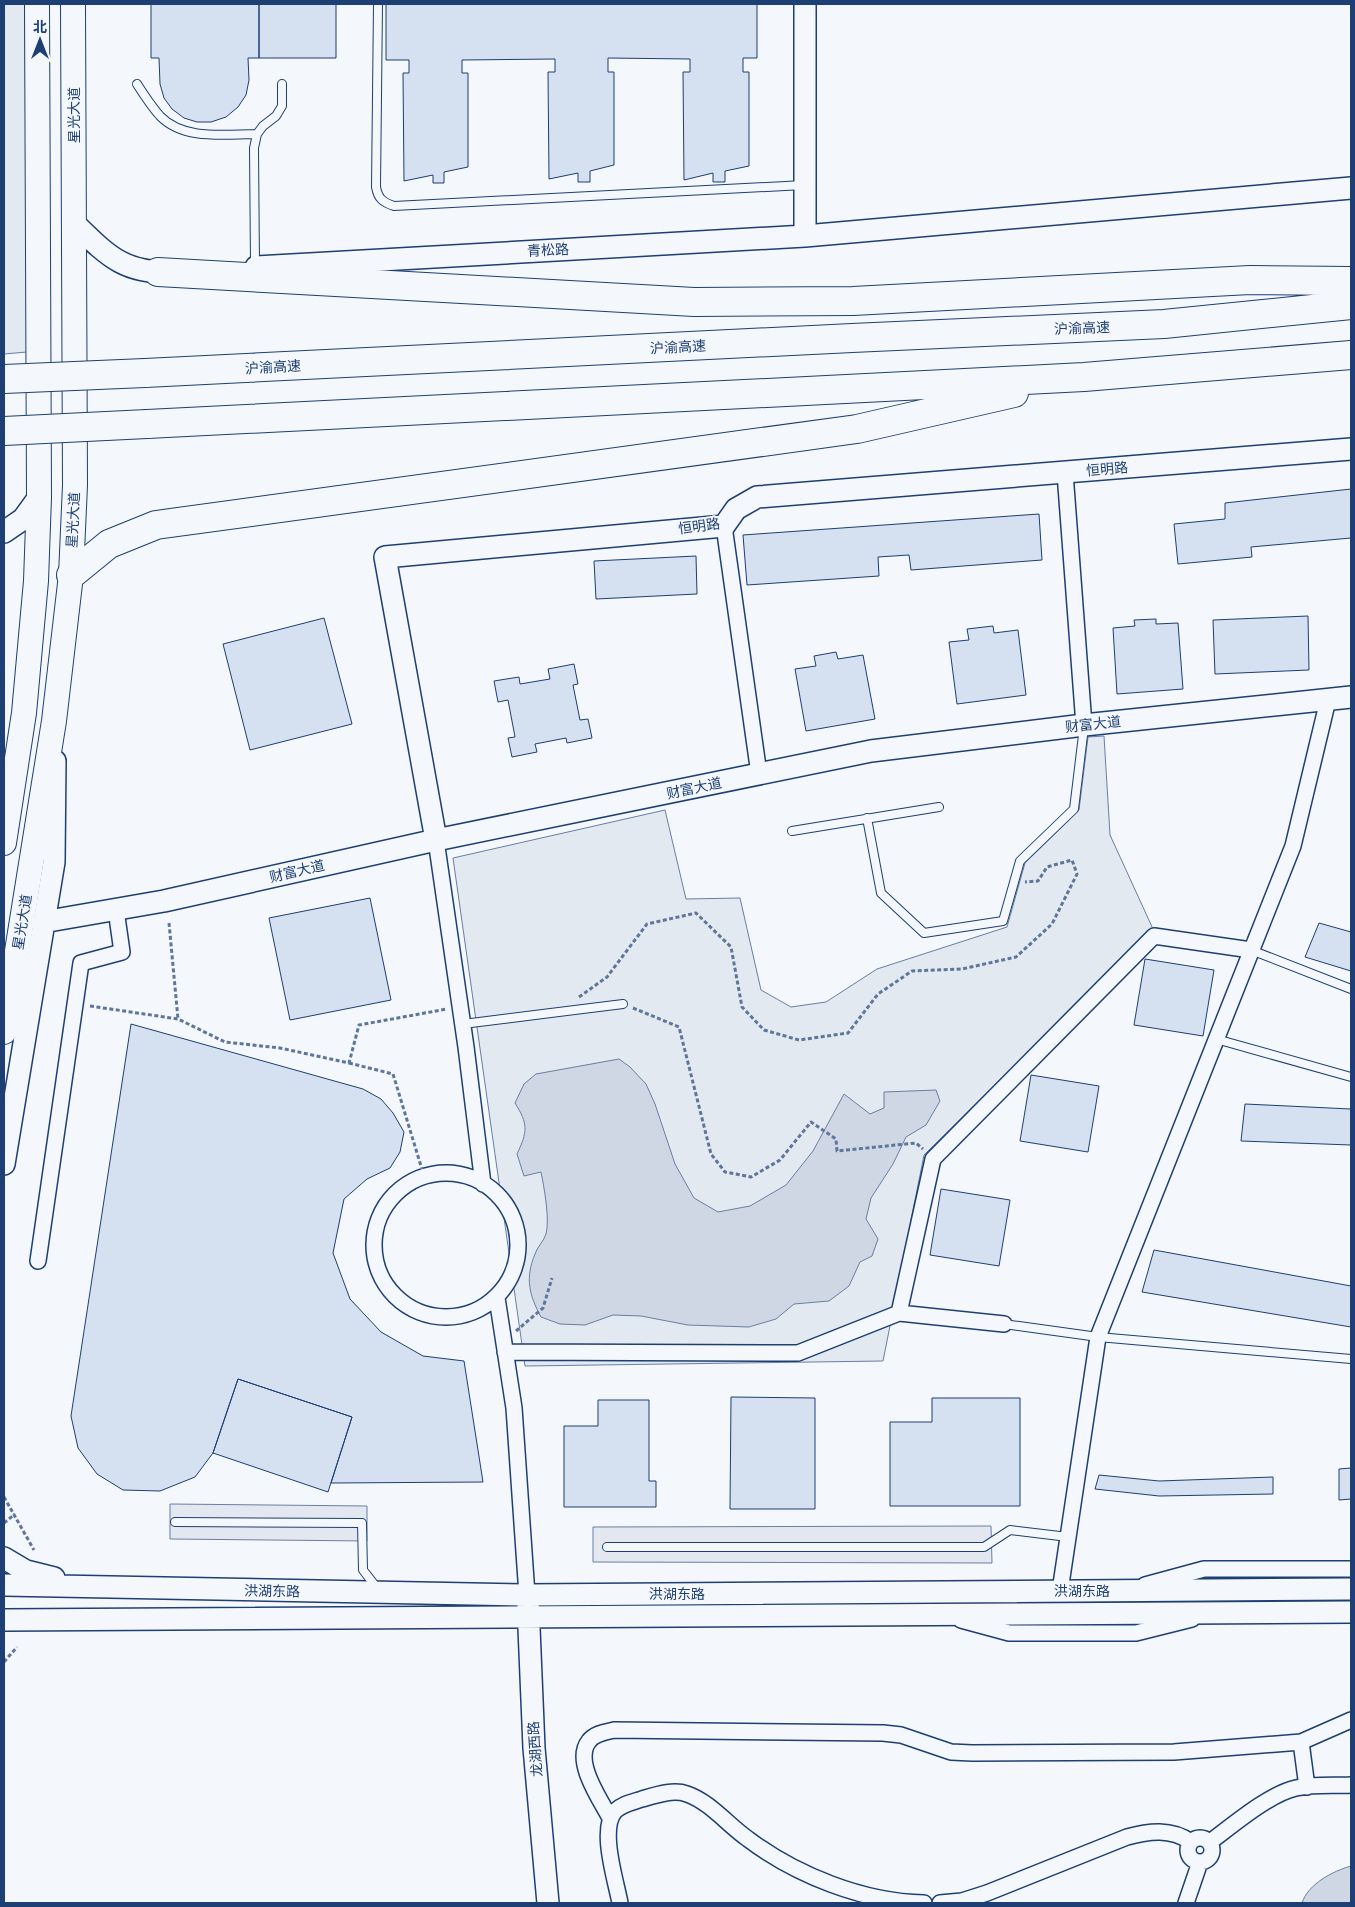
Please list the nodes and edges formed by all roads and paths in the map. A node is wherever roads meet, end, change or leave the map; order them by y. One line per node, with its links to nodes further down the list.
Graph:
1 (37, 4): 22 (main road)
2 (73, 4): 10 (main road, 星光大道)
3 (378, 4): 8 (lane)
4 (805, 4): 8 (street)
5 (137, 84): 7 (lane)
6 (282, 84): 7 (lane)
7 (258, 134): 12 (lane)
8 (805, 185): 11 (street)
9 (1351, 188): 11 (street, 青松路)
10 (75, 224): 13 (street, 青松路); 25 (main road, 星光大道)
11 (805, 236): 12 (street, 青松路)
12 (255, 267): 13 (street, 青松路)
13 (158, 272): 14 (highway)
14 (1351, 281)
15 (1351, 305): 18 (highway, 沪渝高速, bridge)
16 (1351, 355): 17 (highway)
17 (1084, 377): 19 (highway, bridge); 25 (highway)
18 (4, 379)
19 (4, 431)
20 (1351, 449): 21 (street, 恒明路)
21 (1066, 473): 23 (street, 恒明路); 29 (street)
22 (39, 497): 24 (street); 35 (main road)
23 (724, 526): 30 (street); 34 (street, 恒明路)
24 (4, 532)
25 (71, 575): 28 (main road, 星光大道)
26 (1351, 698): 27 (street, 财富大道)
27 (1328, 700): 29 (street, 财富大道); 40 (street)
28 (54, 721): 38 (street); 48 (main road, 星光大道)
29 (1084, 725): 30 (street, 财富大道); 36 (lane)
30 (759, 774): 34 (street, 财富大道)
31 (939, 807): 32 (lane)
32 (867, 818): 33 (lane); 36 (lane)
33 (792, 831)
34 (436, 840): 37 (street, 财富大道); 44 (street)
35 (4, 843)
36 (1014, 883): 45 (path)
37 (116, 910): 38 (street, 财富大道); 42 (street)
38 (43, 922): 53 (street)
39 (169, 923): 46 (path)
40 (1252, 950): 41 (lane); 49 (street); 59 (street)
41 (1351, 988)
42 (76, 1004): 46 (path); 56 (street)
43 (623, 1004): 45 (lane); 52 (path)
44 (460, 1007): 47 (street); 50 (path)
45 (559, 1012): 47 (lane)
46 (178, 1019): 50 (path)
47 (463, 1024): 55 (street)
48 (4, 1032)
49 (1216, 1039): 51 (lane); 62 (street)
50 (349, 1063): 54 (path)
51 (1351, 1077)
52 (916, 1143)
53 (4, 1164)
54 (424, 1176): 55 (street); 58 (street)
55 (483, 1184): 58 (street)
56 (38, 1261)
57 (552, 1278): 60 (path)
58 (497, 1298): 63 (street)
59 (899, 1313): 61 (street); 63 (street)
60 (531, 1319)
61 (1004, 1324): 62 (lane)
62 (1098, 1337): 64 (lane); 69 (street)
63 (505, 1352): 80 (street)
64 (1351, 1359)
65 (4, 1497): 66 (path)
66 (15, 1514): 68 (path); 71 (path)
67 (174, 1522): 79 (lane)
68 (4, 1523)
69 (1068, 1537): 70 (lane); 77 (street)
70 (607, 1547)
71 (34, 1550)
72 (4, 1558): 75 (street)
73 (1351, 1569): 78 (street)
74 (4, 1585): 75 (street, 洪湖东路)
75 (90, 1587): 79 (street, 洪湖东路)
76 (1351, 1589): 78 (street, 洪湖东路)
77 (1060, 1591): 78 (street, 洪湖东路); 80 (street, 洪湖东路)
78 (1122, 1591)
79 (382, 1594): 80 (street, 洪湖东路)
80 (527, 1595): 82 (street, 龙湖西路)
81 (1351, 1612): 82 (street, 洪湖东路)
82 (528, 1618): 84 (street, 洪湖东路); 95 (street, 龙湖西路)
83 (4, 1620): 84 (street, 洪湖东路)
84 (44, 1621): 85 (street)
85 (10, 1642): 86 (path)
86 (4, 1662)
87 (1351, 1720): 88 (street)
88 (1301, 1742): 90 (street); 91 (street)
89 (1351, 1785): 90 (street)
90 (1307, 1787): 93 (street)
91 (610, 1818): 96 (street); 97 (street)
92 (1191, 1842): 93 (street); 94 (street); 98 (street)
93 (1210, 1842): 94 (street)
94 (1200, 1862): 99 (street)
95 (548, 1903)
96 (620, 1903)
97 (924, 1903)
98 (940, 1903)
99 (1186, 1903)

